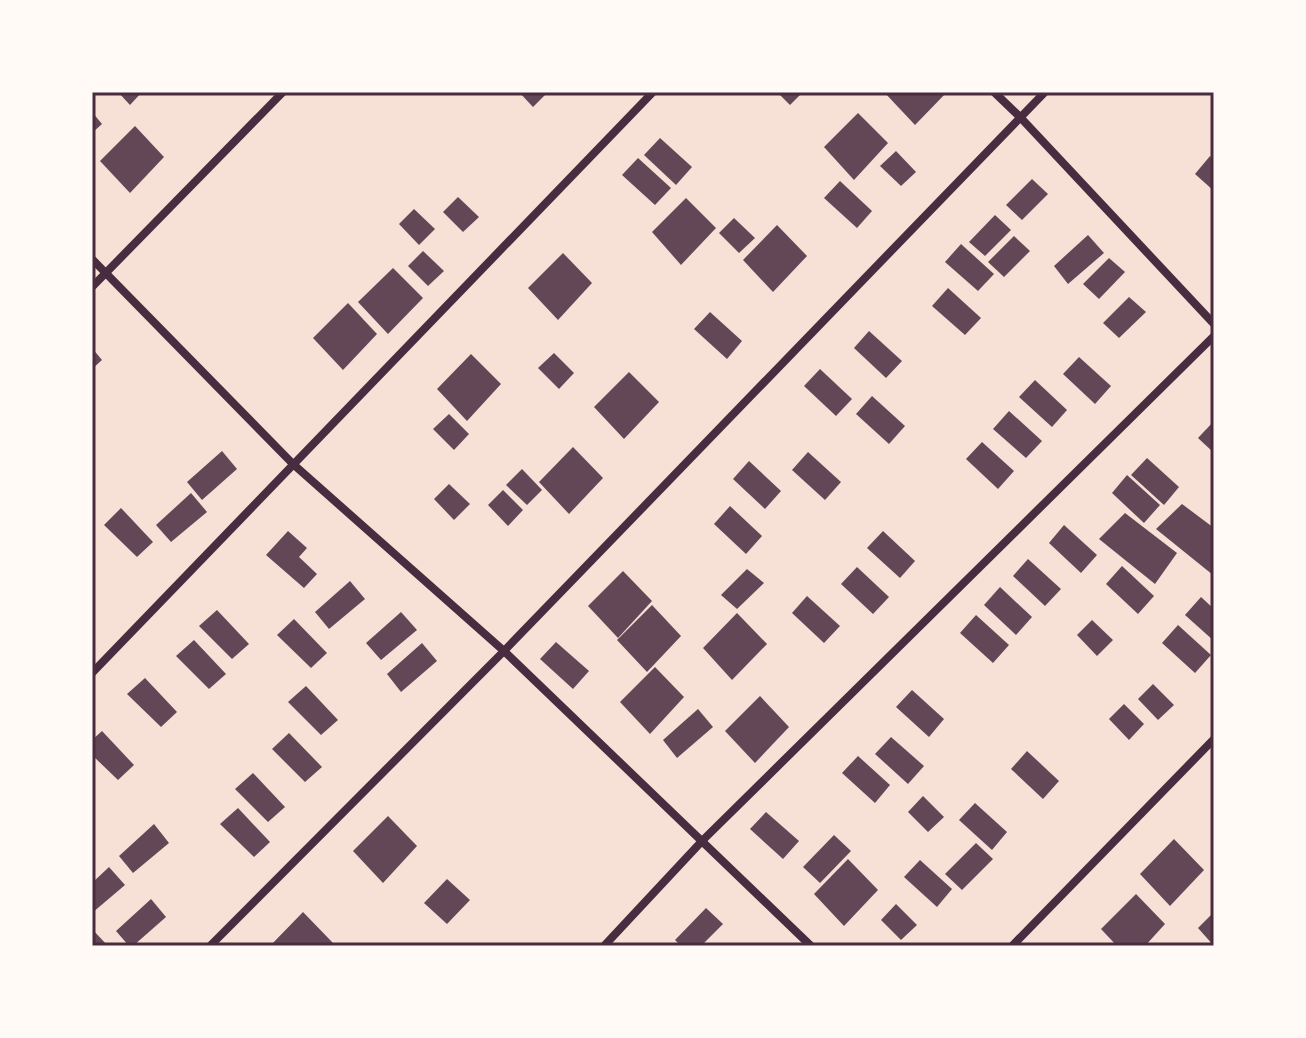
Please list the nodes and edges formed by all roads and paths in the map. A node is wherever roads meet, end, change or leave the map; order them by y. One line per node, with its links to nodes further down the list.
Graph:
1 (283, 92): 7 (street)
2 (653, 92): 11 (street)
3 (994, 92): 5 (street)
4 (1045, 92): 5 (street)
5 (1020, 117): 9 (street); 12 (street)
6 (92, 259): 7 (street)
7 (107, 273): 8 (street); 11 (street)
8 (92, 287)
9 (1214, 324)
10 (1214, 336): 15 (street)
11 (293, 464): 12 (street); 13 (street)
12 (504, 651): 15 (street); 16 (street)
13 (92, 673)
14 (1214, 739): 19 (street)
15 (703, 840): 17 (street); 18 (street)
16 (210, 946)
17 (604, 946)
18 (811, 946)
19 (1012, 946)

